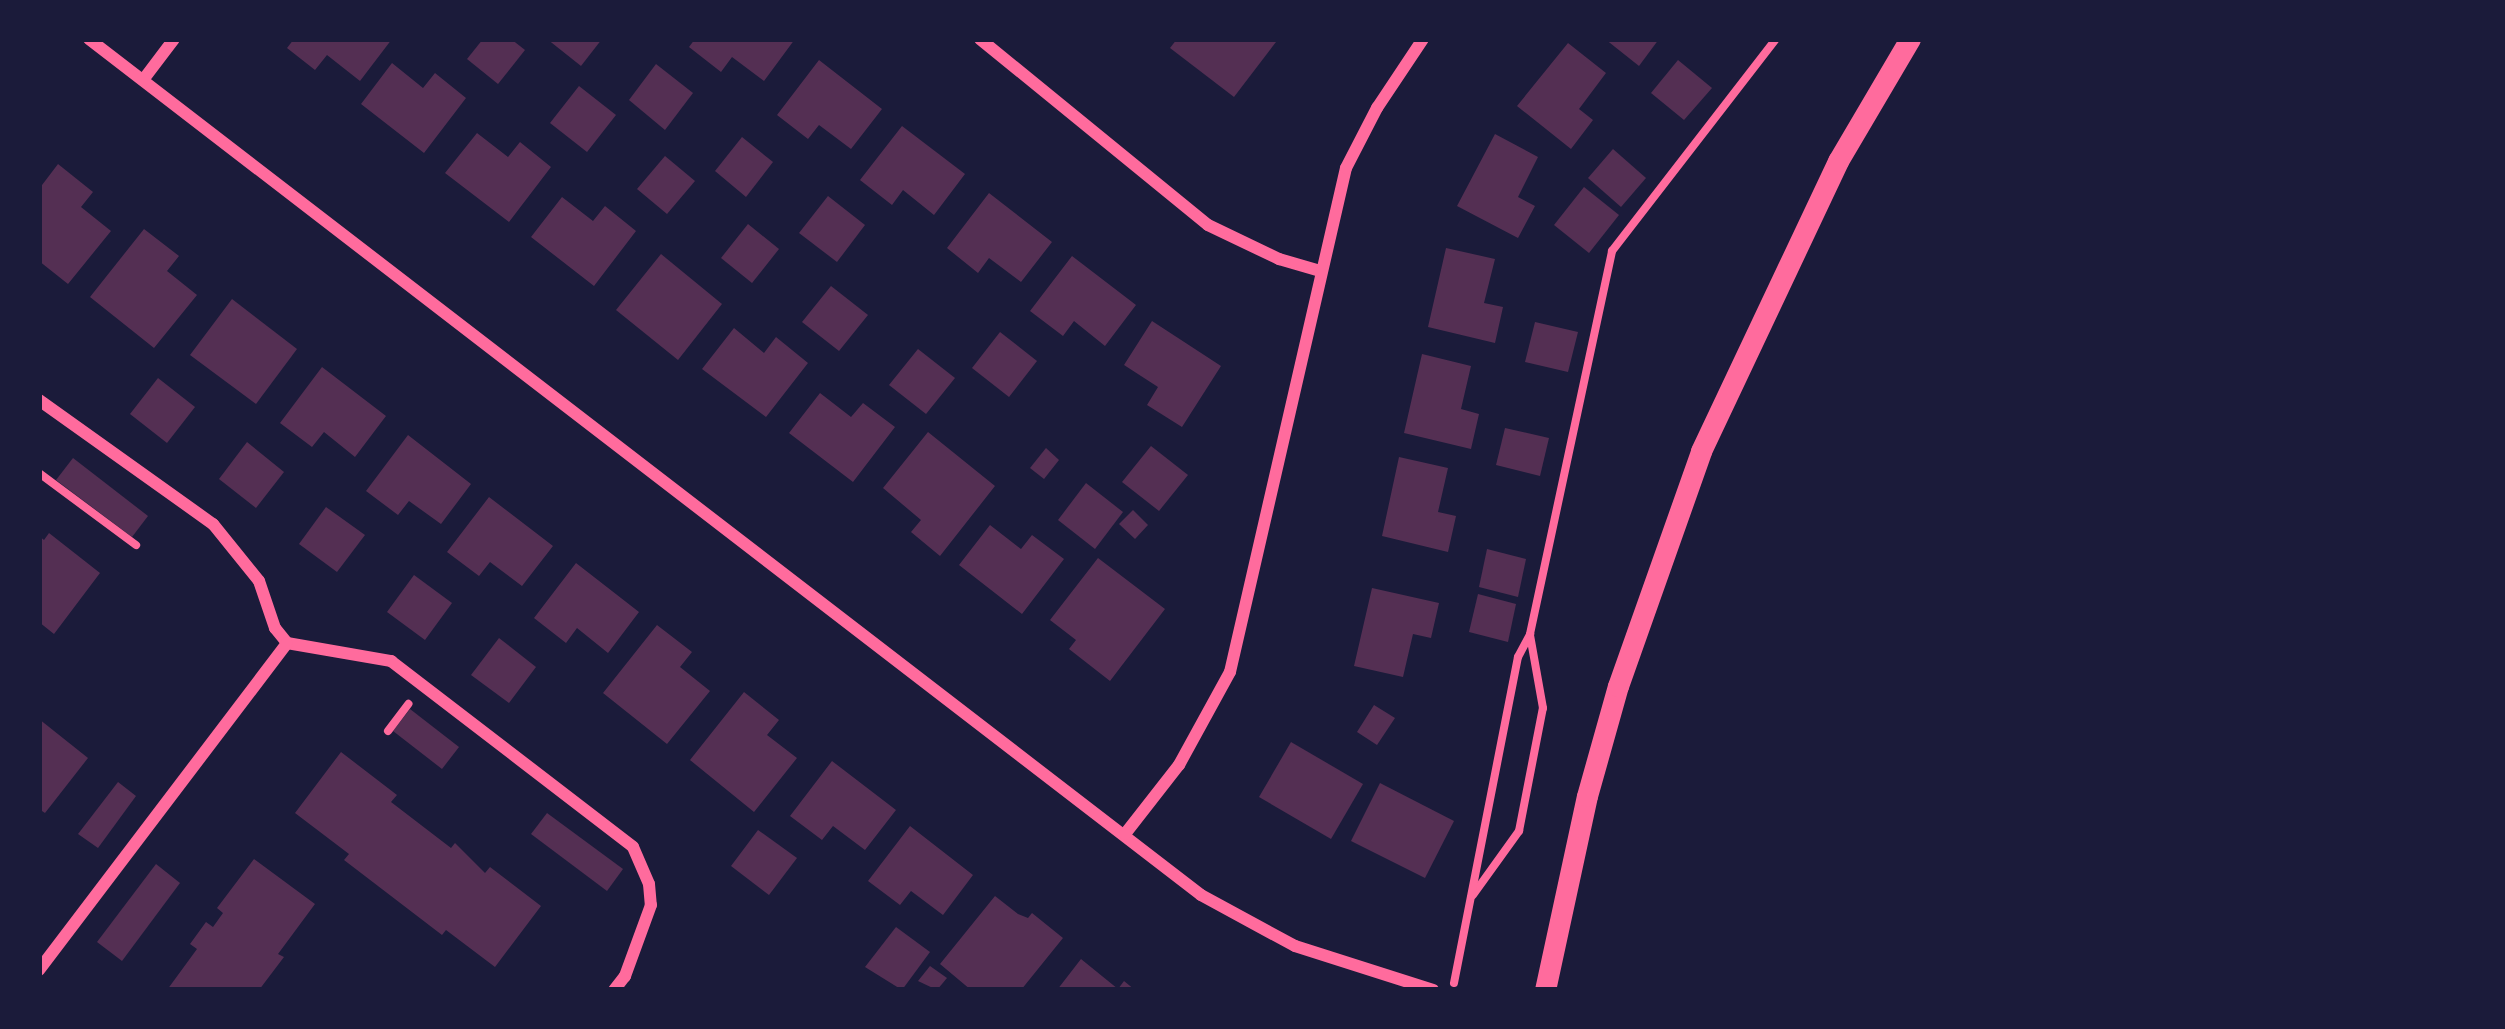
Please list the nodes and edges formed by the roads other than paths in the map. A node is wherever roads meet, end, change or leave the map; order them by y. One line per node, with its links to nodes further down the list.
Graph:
1 (89, 39): 6 (street)
2 (174, 39): 6 (street)
3 (980, 39): 7 (street)
4 (1424, 39): 7 (street)
5 (1910, 39): 14 (street)
6 (143, 80): 10 (street)
7 (1320, 271): 10 (street)
8 (39, 400): 9 (street)
9 (287, 643): 11 (street); 12 (street)
10 (1125, 834): 13 (street)
11 (39, 970)
12 (614, 990)
13 (1433, 990)
14 (1544, 990)

